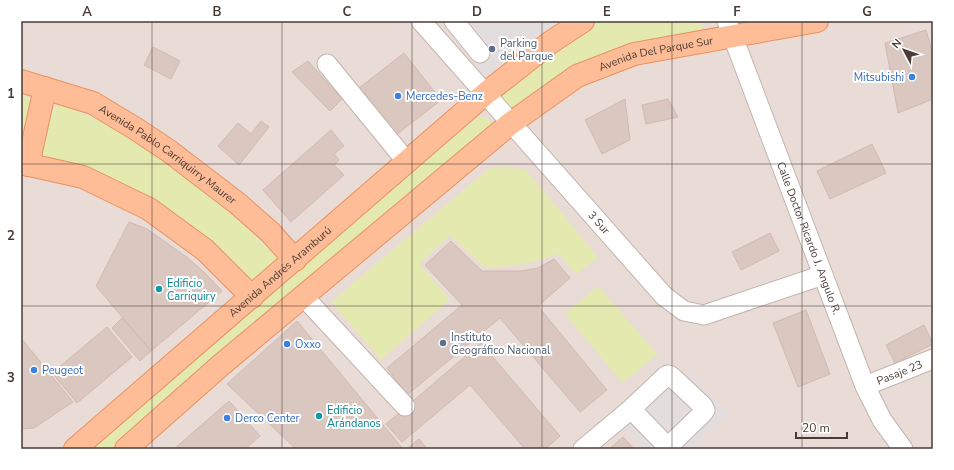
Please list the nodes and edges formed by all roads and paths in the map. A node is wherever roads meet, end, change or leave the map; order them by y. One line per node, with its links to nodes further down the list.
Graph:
1 (421, 21): 10 (street, 3 Sur)
2 (454, 21): 6 (street)
3 (583, 21): 10 (main road)
4 (817, 21): 5 (main road, Avenida Del Parque Sur)
5 (730, 29): 11 (main road, Avenida Del Parque Sur); 15 (street, Calle Doctor Ricardo J. Angulo R.)
6 (480, 53)
7 (327, 64): 12 (street)
8 (21, 82): 9 (main road, Avenida Pablo Carriquirry Maurer)
9 (45, 88): 13 (main road); 14 (main road, Avenida Pablo Carriquirry Maurer)
10 (485, 94): 11 (street, 3 Sur); 12 (main road, Avenida Andrés Aramburú)
11 (511, 123): 15 (street, 3 Sur); 17 (main road)
12 (407, 162): 14 (main road, Avenida Andrés Aramburú)
13 (24, 164): 16 (main road)
14 (295, 260): 16 (main road, Avenida Andrés Aramburú)
15 (823, 275): 19 (street, Calle Doctor Ricardo J. Angulo R.)
16 (252, 297): 22 (main road, Avenida Andrés Aramburú)
17 (304, 297): 20 (street); 23 (main road)
18 (933, 359): 19 (street, Pasaje 23)
19 (865, 386): 25 (street, Calle Doctor Ricardo J. Angulo R.)
20 (405, 406)
21 (631, 409): 24 (street)
22 (75, 449)
23 (126, 449)
24 (583, 449)
25 (903, 449)

